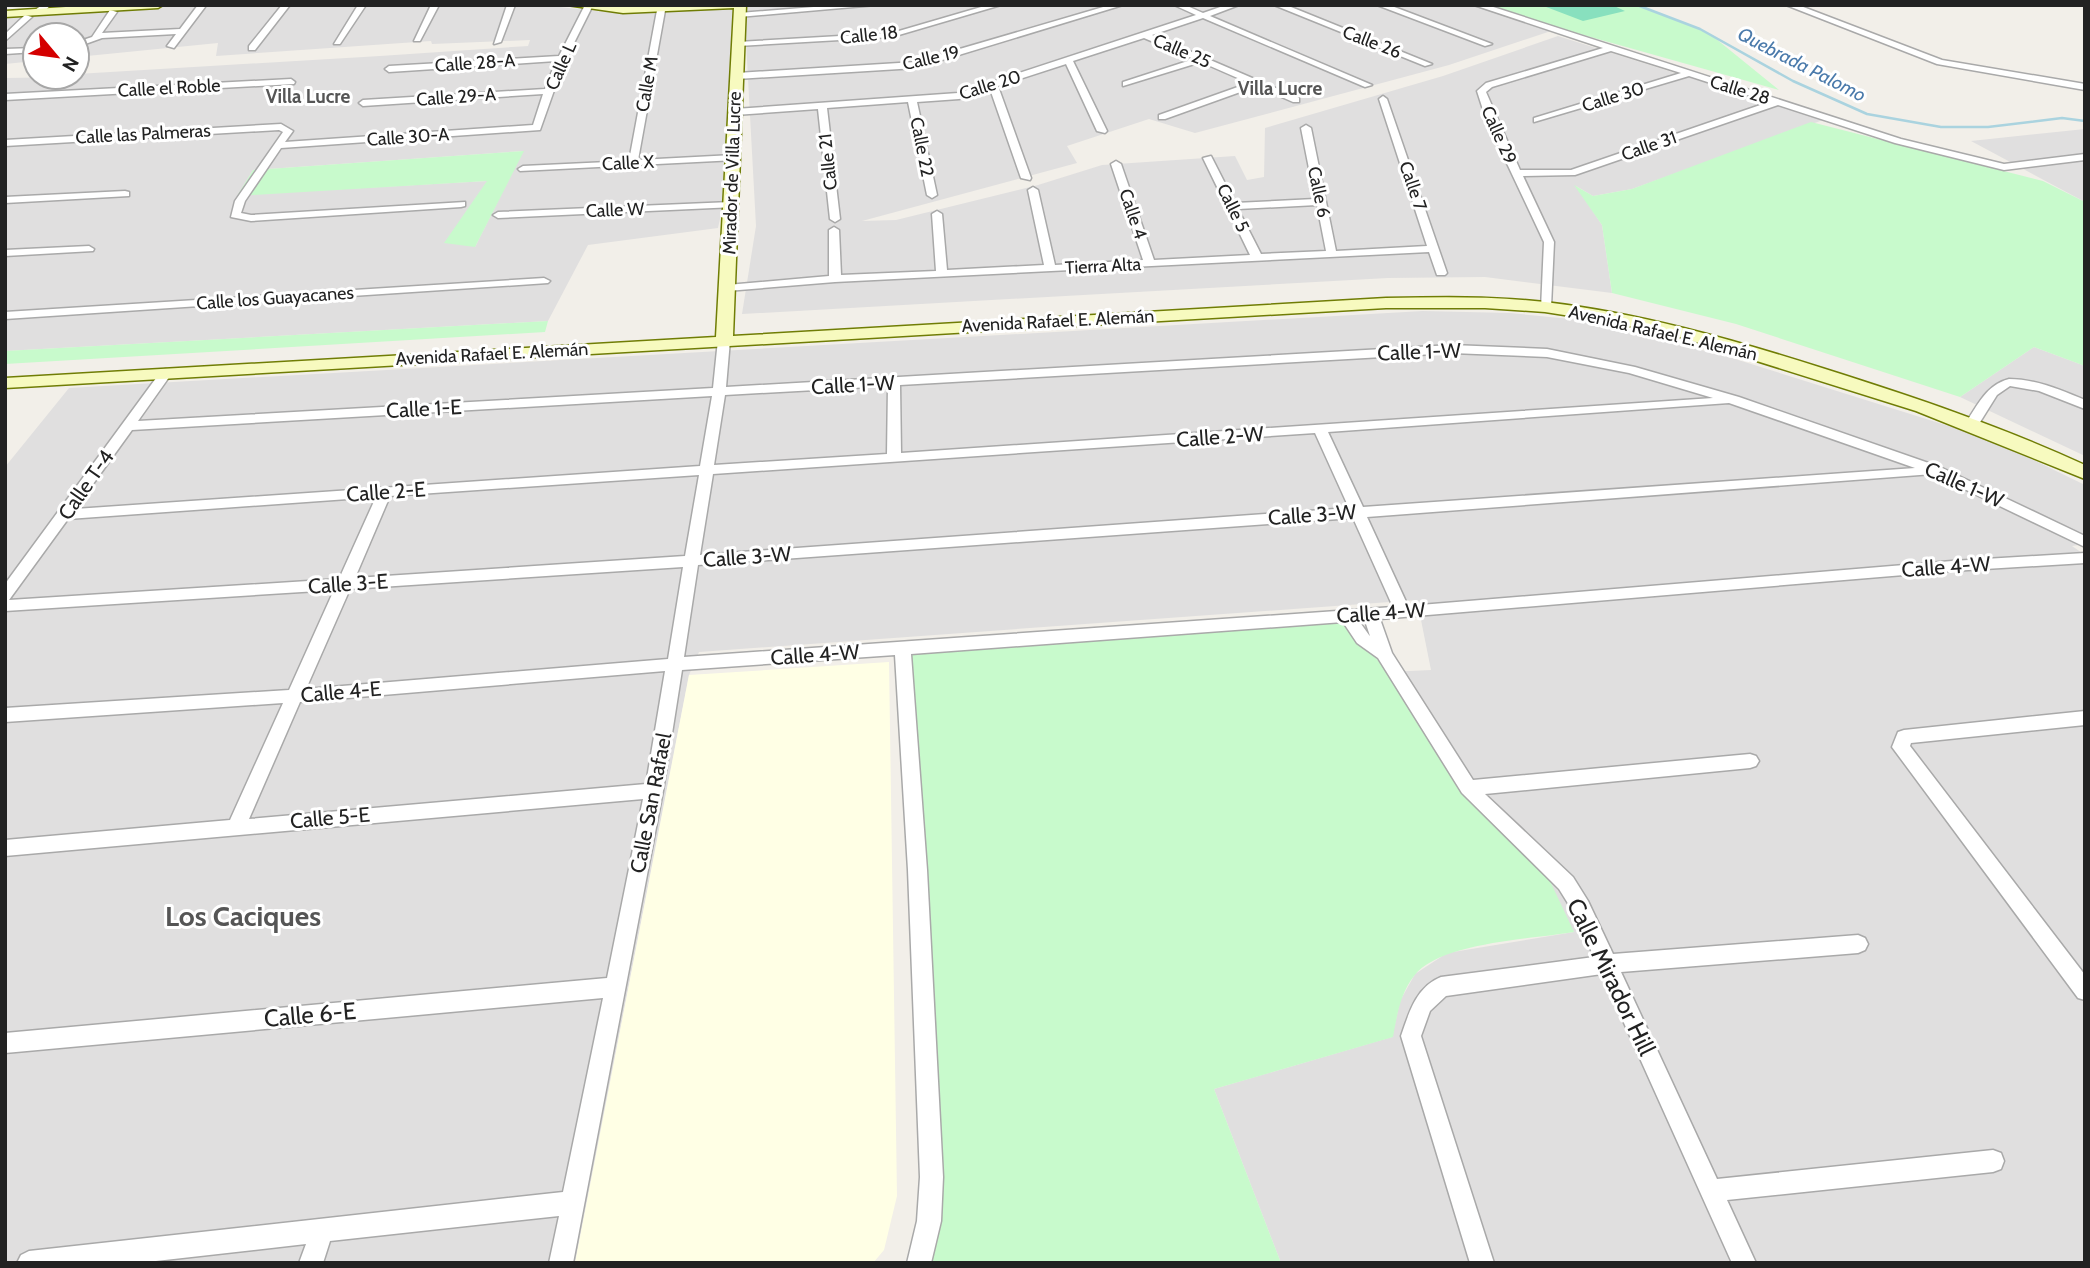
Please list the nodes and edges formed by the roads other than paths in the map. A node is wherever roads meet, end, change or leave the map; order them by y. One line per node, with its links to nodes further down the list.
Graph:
1 (69, 5): 23 (main road)
2 (158, 5): 20 (street)
3 (286, 5): 37 (street)
4 (362, 5): 32 (street)
5 (435, 5): 31 (street)
6 (511, 5): 33 (street)
7 (572, 5): 16 (main road)
8 (872, 5): 22 (street)
9 (997, 5): 34 (street, Calle 18)
10 (1119, 5): 45 (street, Calle 19)
11 (1178, 5): 25 (street)
12 (1235, 5): 25 (street, Calle 20)
13 (1278, 5): 42 (street, Calle 26)
14 (1381, 5): 35 (street)
15 (1790, 5): 51 (street)
16 (588, 6): 21 (main road); 39 (street, Calle L)
17 (1484, 6): 38 (street, Calle 28)
18 (201, 7): 26 (street)
19 (661, 7): 21 (main road); 22 (main road); 71 (street, Calle M)
20 (122, 8): 23 (street); 28 (street)
21 (625, 8)
22 (737, 8): 34 (main road, Mirador de Villa Lucre)
23 (39, 10): 24 (street); 29 (street)
24 (5, 11)
25 (1203, 16): 27 (street, Calle 20); 50 (street)
26 (182, 31): 28 (street); 36 (street)
27 (1145, 35): 40 (street, Calle 25); 41 (street, Calle 20)
28 (95, 38): 30 (street)
29 (5, 39)
30 (91, 39)
31 (417, 39)
32 (337, 42)
33 (497, 42)
34 (738, 44): 45 (main road, Mirador de Villa Lucre)
35 (1488, 44)
36 (171, 46)
37 (251, 48)
38 (1609, 49): 44 (street, Calle 28); 74 (street, Calle 29)
39 (560, 58): 43 (street, Calle 28-A); 52 (street, Calle L)
40 (1202, 59): 47 (street, Calle 25); 48 (street)
41 (1068, 60): 49 (street, Calle 20); 65 (street)
42 (1428, 64)
43 (389, 69)
44 (1688, 75): 57 (street, Calle 28); 62 (street, Calle 30)
45 (737, 76): 60 (main road, Mirador de Villa Lucre)
46 (290, 82): 53 (street, Calle el Roble)
47 (1258, 83): 56 (street, Calle 25); 61 (street)
48 (1126, 84)
49 (993, 85): 54 (street, Calle 20); 75 (street)
50 (1368, 85)
51 (2085, 87)
52 (548, 91): 58 (street, Calle 29-A); 63 (street, Calle L)
53 (5, 97)
54 (912, 99): 59 (street, Calle 20); 78 (street, Calle 22)
55 (1383, 99): 87 (street, Calle 7)
56 (1296, 100)
57 (1779, 102): 68 (street, Calle 28); 74 (street, Calle 31)
58 (363, 103)
59 (822, 105): 60 (street, Calle 20); 95 (street, Calle 21)
60 (735, 112): 69 (main road, Mirador de Villa Lucre)
61 (1162, 117)
62 (1537, 120)
63 (537, 128): 67 (street, Calle 30-A)
64 (1306, 128): 80 (street, Calle 6)
65 (1102, 131)
66 (5, 143): 67 (street, Calle las Palmeras)
67 (279, 145): 81 (street)
68 (2085, 157)
69 (733, 158): 71 (street, Calle X); 82 (main road, Mirador de Villa Lucre)
70 (1208, 158): 83 (street, Calle 5)
71 (633, 163): 73 (street, Calle X)
72 (1116, 164): 91 (street, Calle 4)
73 (523, 169)
74 (1516, 173): 98 (street, Calle 29)
75 (1026, 178)
76 (1033, 190): 92 (street)
77 (125, 194): 79 (street)
78 (932, 195)
79 (5, 200)
80 (1321, 202): 83 (street); 89 (street, Calle 6)
81 (461, 204)
82 (731, 205): 85 (street, Calle W); 97 (main road, Mirador de Villa Lucre)
83 (1233, 206): 90 (street, Calle 5)
84 (937, 214): 94 (street)
85 (498, 215)
86 (89, 249): 88 (street)
87 (1433, 249): 89 (street, Tierra Alta); 93 (street, Calle 7)
88 (5, 253)
89 (1332, 256): 90 (street, Tierra Alta)
90 (1258, 259): 91 (street, Tierra Alta)
91 (1150, 264): 92 (street, Tierra Alta)
92 (1050, 268): 94 (street, Tierra Alta)
93 (1441, 273)
94 (942, 274): 95 (street, Tierra Alta)
95 (835, 279): 97 (street, Tierra Alta)
96 (544, 281): 99 (street, Calle los Guayacanes)
97 (728, 285): 100 (main road, Mirador de Villa Lucre)
98 (1547, 300): 100 (main road, Avenida Rafael E. Alemán); 108 (main road, Avenida Rafael E. Alemán)
99 (5, 316)
100 (725, 334): 101 (main road, Avenida Rafael E. Alemán); 102 (main road, Avenida Rafael E. Alemán); 105 (street, Calle San Rafael)
101 (5, 369)
102 (166, 373): 103 (main road, Avenida Rafael E. Alemán); 109 (street, Calle T-4)
103 (5, 383)
104 (894, 383): 105 (street, Calle 1-W); 106 (street, Calle 1-W); 112 (street)
105 (719, 393): 109 (street, Calle 1-E); 114 (street, Calle San Rafael)
106 (1734, 400): 110 (street, Calle 2-W); 113 (street, Calle 1-W)
107 (2085, 405): 108 (street)
108 (1976, 418): 111 (main road, Avenida Rafael E. Alemán); 115 (main road, Avenida Rafael E. Alemán)
109 (128, 426): 118 (street, Calle T-4)
110 (1321, 431): 112 (street, Calle 2-W); 117 (street)
111 (2085, 456)
112 (894, 458): 114 (street, Calle 2-W)
113 (1935, 470): 117 (street, Calle 3-W); 119 (street, Calle 1-W)
114 (705, 471): 116 (street, Calle 2-E); 121 (street, Calle San Rafael)
115 (2085, 473)
116 (385, 492): 118 (street, Calle 2-E); 122 (street)
117 (1357, 511): 121 (street, Calle 3-W); 125 (street)
118 (66, 514): 123 (street, Calle T-4)
119 (2085, 542)
120 (2085, 558): 125 (street, Calle 4-W)
121 (690, 561): 122 (street, Calle 3-E); 130 (street, Calle San Rafael)
122 (344, 584): 124 (street, Calle 3-E); 131 (street)
123 (5, 596)
124 (5, 606)
125 (1403, 612): 126 (street, Calle 4-W)
126 (1370, 614): 127 (street, Calle 4-W); 129 (street, Calle Mirador Hill)
127 (1347, 616): 128 (street, Calle 4-W); 129 (street, Calle Mirador Hill)
128 (902, 650): 130 (street, Calle 4-W); 152 (street)
129 (1384, 654): 135 (street, Calle Mirador Hill)
130 (676, 664): 131 (street, Calle 4-E); 136 (street, Calle San Rafael)
131 (295, 695): 132 (street, Calle 4-E); 137 (street)
132 (5, 715)
133 (2085, 718): 142 (street)
134 (1750, 761): 135 (street)
135 (1468, 788): 140 (street, Calle Mirador Hill)
136 (654, 791): 137 (street, Calle 5-E); 141 (street, Calle San Rafael)
137 (237, 826): 138 (street, Calle 5-E)
138 (5, 848)
139 (1858, 944): 140 (street)
140 (1609, 964): 145 (street, Calle Mirador Hill); 153 (street)
141 (615, 987): 143 (street, Calle 6-E); 146 (street, Calle San Rafael)
142 (2085, 991)
143 (5, 1043)
144 (1993, 1161): 145 (street)
145 (1709, 1191): 154 (street, Calle Mirador Hill)
146 (572, 1203): 147 (street); 151 (street, Calle San Rafael)
147 (322, 1230): 148 (street); 150 (street)
148 (62, 1261): 149 (street)
149 (29, 1263)
150 (311, 1263)
151 (561, 1263)
152 (919, 1263)
153 (1482, 1263)
154 (1744, 1263)

